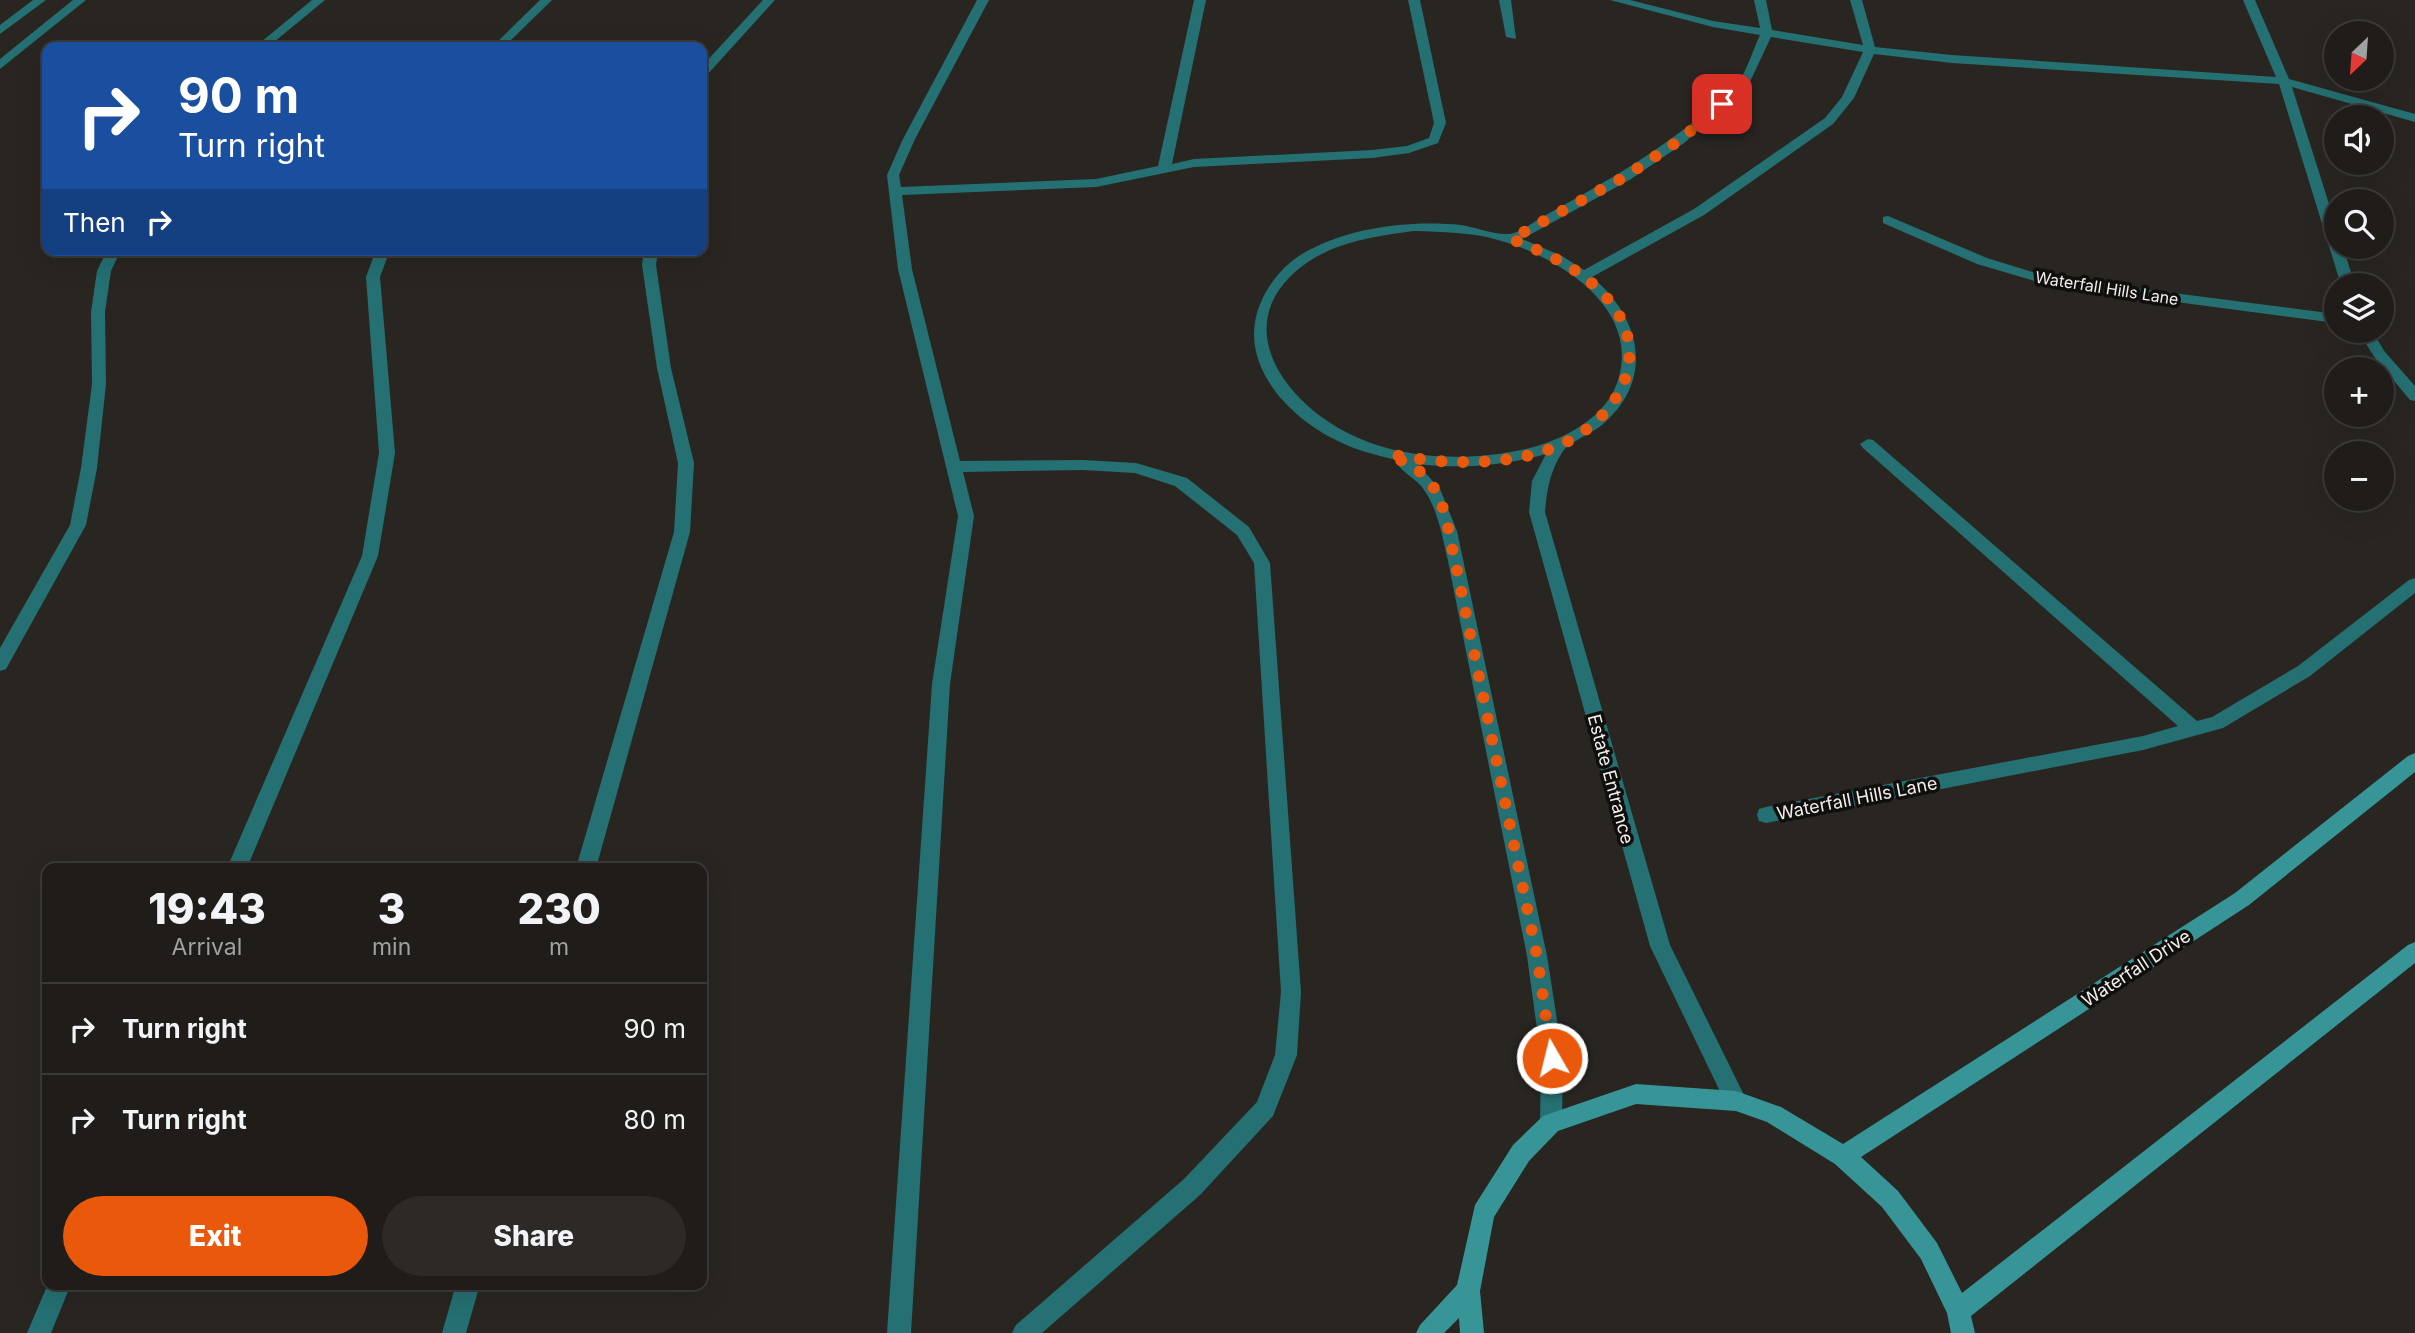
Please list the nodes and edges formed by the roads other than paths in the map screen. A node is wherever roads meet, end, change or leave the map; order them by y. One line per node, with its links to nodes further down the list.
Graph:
1 (40, 0): 14 (street)
2 (80, 0): 20 (street)
3 (320, 0): 17 (street)
4 (546, 0): 18 (street)
5 (769, 0): 21 (street)
6 (983, 0): 25 (street)
7 (1200, 0): 24 (street)
8 (1414, 0): 24 (street)
9 (1505, 0): 16 (street)
10 (1616, 0): 15 (street)
11 (1760, 0): 15 (street)
12 (1856, 0): 19 (street)
13 (2249, 0): 22 (street)
14 (0, 30)
15 (1767, 32): 19 (street); 27 (street)
16 (1511, 37)
17 (267, 42)
18 (503, 42)
19 (1870, 50): 22 (street); 32 (street)
20 (0, 65)
21 (707, 68)
22 (2284, 81): 23 (street); 31 (street)
23 (2415, 118)
24 (1164, 170): 25 (street)
25 (894, 191): 39 (street)
26 (1888, 220): 33 (street, Waterfall Hills Lane)
27 (1511, 239): 32 (street); 38 (street)
28 (111, 256): 41 (street)
29 (381, 256): 45 (street)
30 (650, 256): 46 (street)
31 (2344, 273)
32 (1583, 276): 37 (street)
33 (2324, 317)
34 (2372, 343): 35 (street)
35 (2415, 396)
36 (1868, 444): 42 (street)
37 (1558, 446): 38 (street); 48 (street, Estate Entrance)
38 (1390, 454): 49 (street)
39 (955, 467): 57 (street); 58 (street)
40 (2415, 584): 42 (street, Waterfall Hills Lane)
41 (0, 664)
42 (2195, 730): 44 (street, Waterfall Hills Lane)
43 (2415, 761): 50 (main road, Waterfall Drive)
44 (1766, 815)
45 (239, 863)
46 (587, 863)
47 (2415, 951): 54 (main road)
48 (1736, 1101): 49 (main road); 50 (main road)
49 (1551, 1123): 53 (main road)
50 (1843, 1156): 54 (main road)
51 (57, 1290): 55 (street)
52 (466, 1290): 56 (street)
53 (1468, 1291): 59 (main road); 60 (main road)
54 (1961, 1322)
55 (39, 1333)
56 (454, 1333)
57 (899, 1333)
58 (1024, 1333)
59 (1428, 1333)
60 (1472, 1333)

